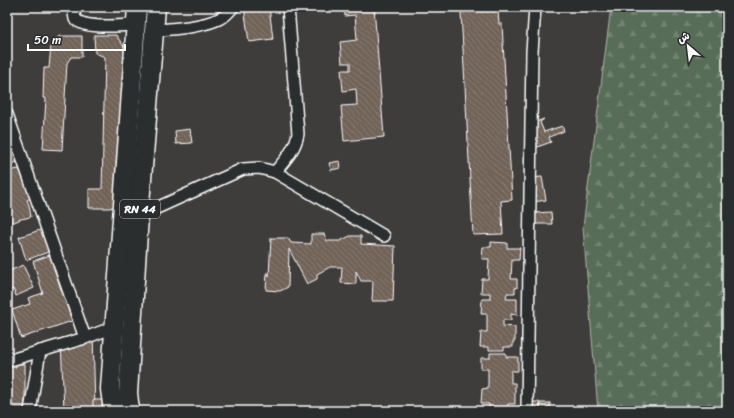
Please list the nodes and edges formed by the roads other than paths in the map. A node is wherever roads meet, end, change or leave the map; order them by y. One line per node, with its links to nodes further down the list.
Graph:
1 (73, 7): 7 (street)
2 (137, 7): 7 (main road, RN 44)
3 (156, 7): 8 (main road, RN 44)
4 (233, 7): 8 (street)
5 (288, 7): 10 (street)
6 (535, 7): 20 (street)
7 (136, 25): 13 (main road, RN 44)
8 (154, 30): 11 (main road, RN 44)
9 (7, 114): 14 (street)
10 (275, 172): 11 (street); 12 (street)
11 (139, 216): 19 (main road, RN 44)
12 (384, 236)
13 (114, 327): 14 (street); 18 (main road, RN 44)
14 (85, 338): 15 (street)
15 (40, 351): 16 (street); 17 (street)
16 (7, 361)
17 (30, 411)
18 (113, 411)
19 (130, 411)
20 (527, 411)

